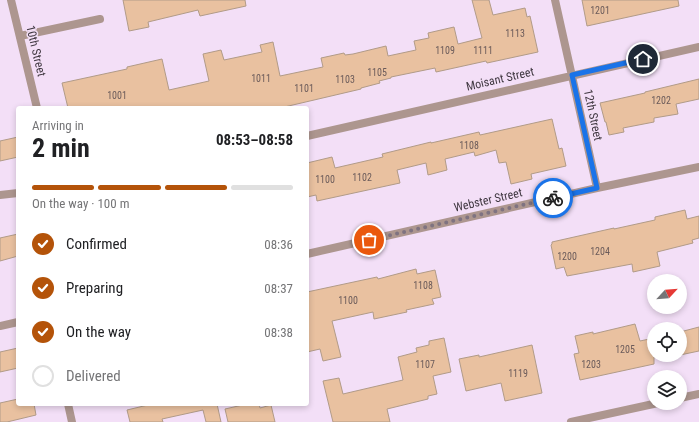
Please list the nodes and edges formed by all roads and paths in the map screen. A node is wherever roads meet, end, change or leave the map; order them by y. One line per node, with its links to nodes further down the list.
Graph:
1 (11, 0): 4 (street, 10th Street)
2 (555, 0): 6 (street, 12th Street)
3 (100, 19): 4 (street)
4 (20, 36): 7 (street, 10th Street)
5 (699, 47): 6 (street, Moisant Street)
6 (572, 75): 8 (street, Moisant Street); 10 (street, 12th Street)
7 (37, 106)
8 (309, 136)
9 (699, 167): 10 (street, Webster Street)
10 (597, 188): 13 (street, Webster Street)
11 (16, 193): 12 (street)
12 (0, 196)
13 (309, 254)
14 (16, 322): 15 (street)
15 (0, 326)
16 (699, 394): 17 (street)
17 (687, 397)
18 (647, 405): 21 (street)
19 (68, 406): 20 (street)
20 (72, 422)
21 (571, 422)

